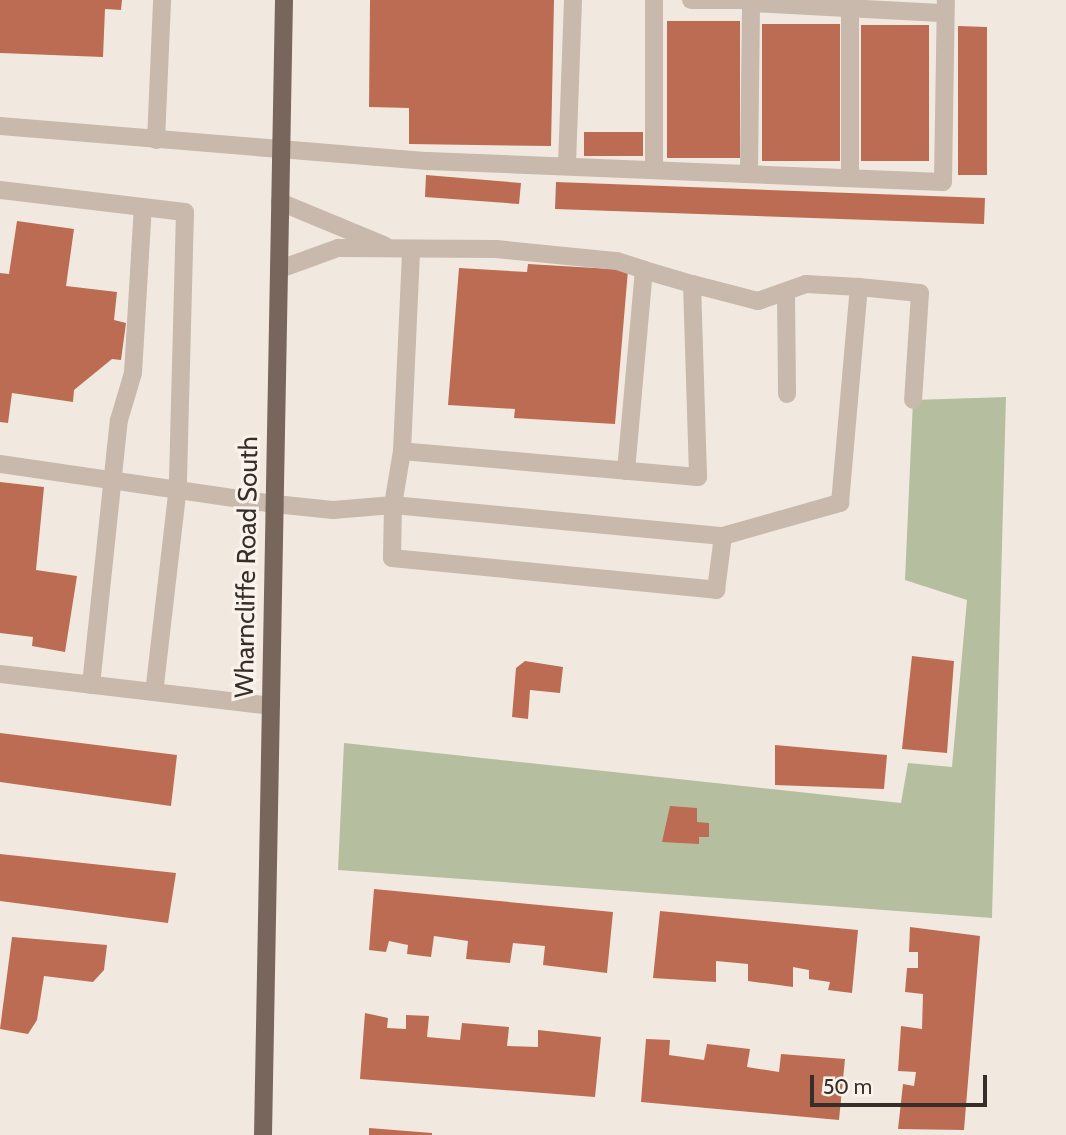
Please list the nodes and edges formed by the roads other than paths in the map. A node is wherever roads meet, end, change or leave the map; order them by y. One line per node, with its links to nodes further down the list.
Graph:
1 (162, 0): 10 (lane)
2 (284, 0): 11 (main road, Wharncliffe Road South)
3 (573, 0): 12 (lane)
4 (654, 0): 13 (lane)
5 (691, 0): 6 (lane)
6 (751, 1): 7 (lane); 14 (lane)
7 (850, 4): 8 (lane); 15 (lane)
8 (946, 7): 15 (lane)
9 (0, 126): 10 (lane)
10 (156, 140): 11 (lane)
11 (281, 150): 12 (lane); 17 (main road, Wharncliffe Road South)
12 (566, 164): 13 (lane)
13 (654, 168): 14 (lane)
14 (749, 171): 15 (lane)
15 (850, 176)
16 (0, 190): 18 (lane)
17 (280, 202): 19 (lane); 20 (main road, Wharncliffe Road South)
18 (143, 207): 30 (lane); 31 (lane)
19 (411, 253): 20 (lane); 21 (lane); 27 (lane)
20 (280, 269): 32 (main road, Wharncliffe Road South)
21 (644, 270): 22 (lane); 29 (lane)
22 (692, 284): 24 (lane); 29 (lane)
23 (859, 288): 24 (lane); 26 (lane); 34 (lane)
24 (786, 294): 25 (lane)
25 (788, 394)
26 (913, 400)
27 (402, 451): 29 (lane); 33 (lane)
28 (0, 464): 30 (lane)
29 (626, 471)
30 (114, 478): 31 (lane); 36 (lane)
31 (178, 486): 32 (lane); 37 (lane)
32 (275, 504): 33 (lane); 38 (main road, Wharncliffe Road South)
33 (393, 505): 34 (lane); 34 (lane)
34 (723, 536)
35 (0, 674): 36 (lane)
36 (92, 685): 37 (lane)
37 (154, 692): 38 (lane)
38 (271, 706): 39 (main road, Wharncliffe Road South)
39 (262, 1135)

